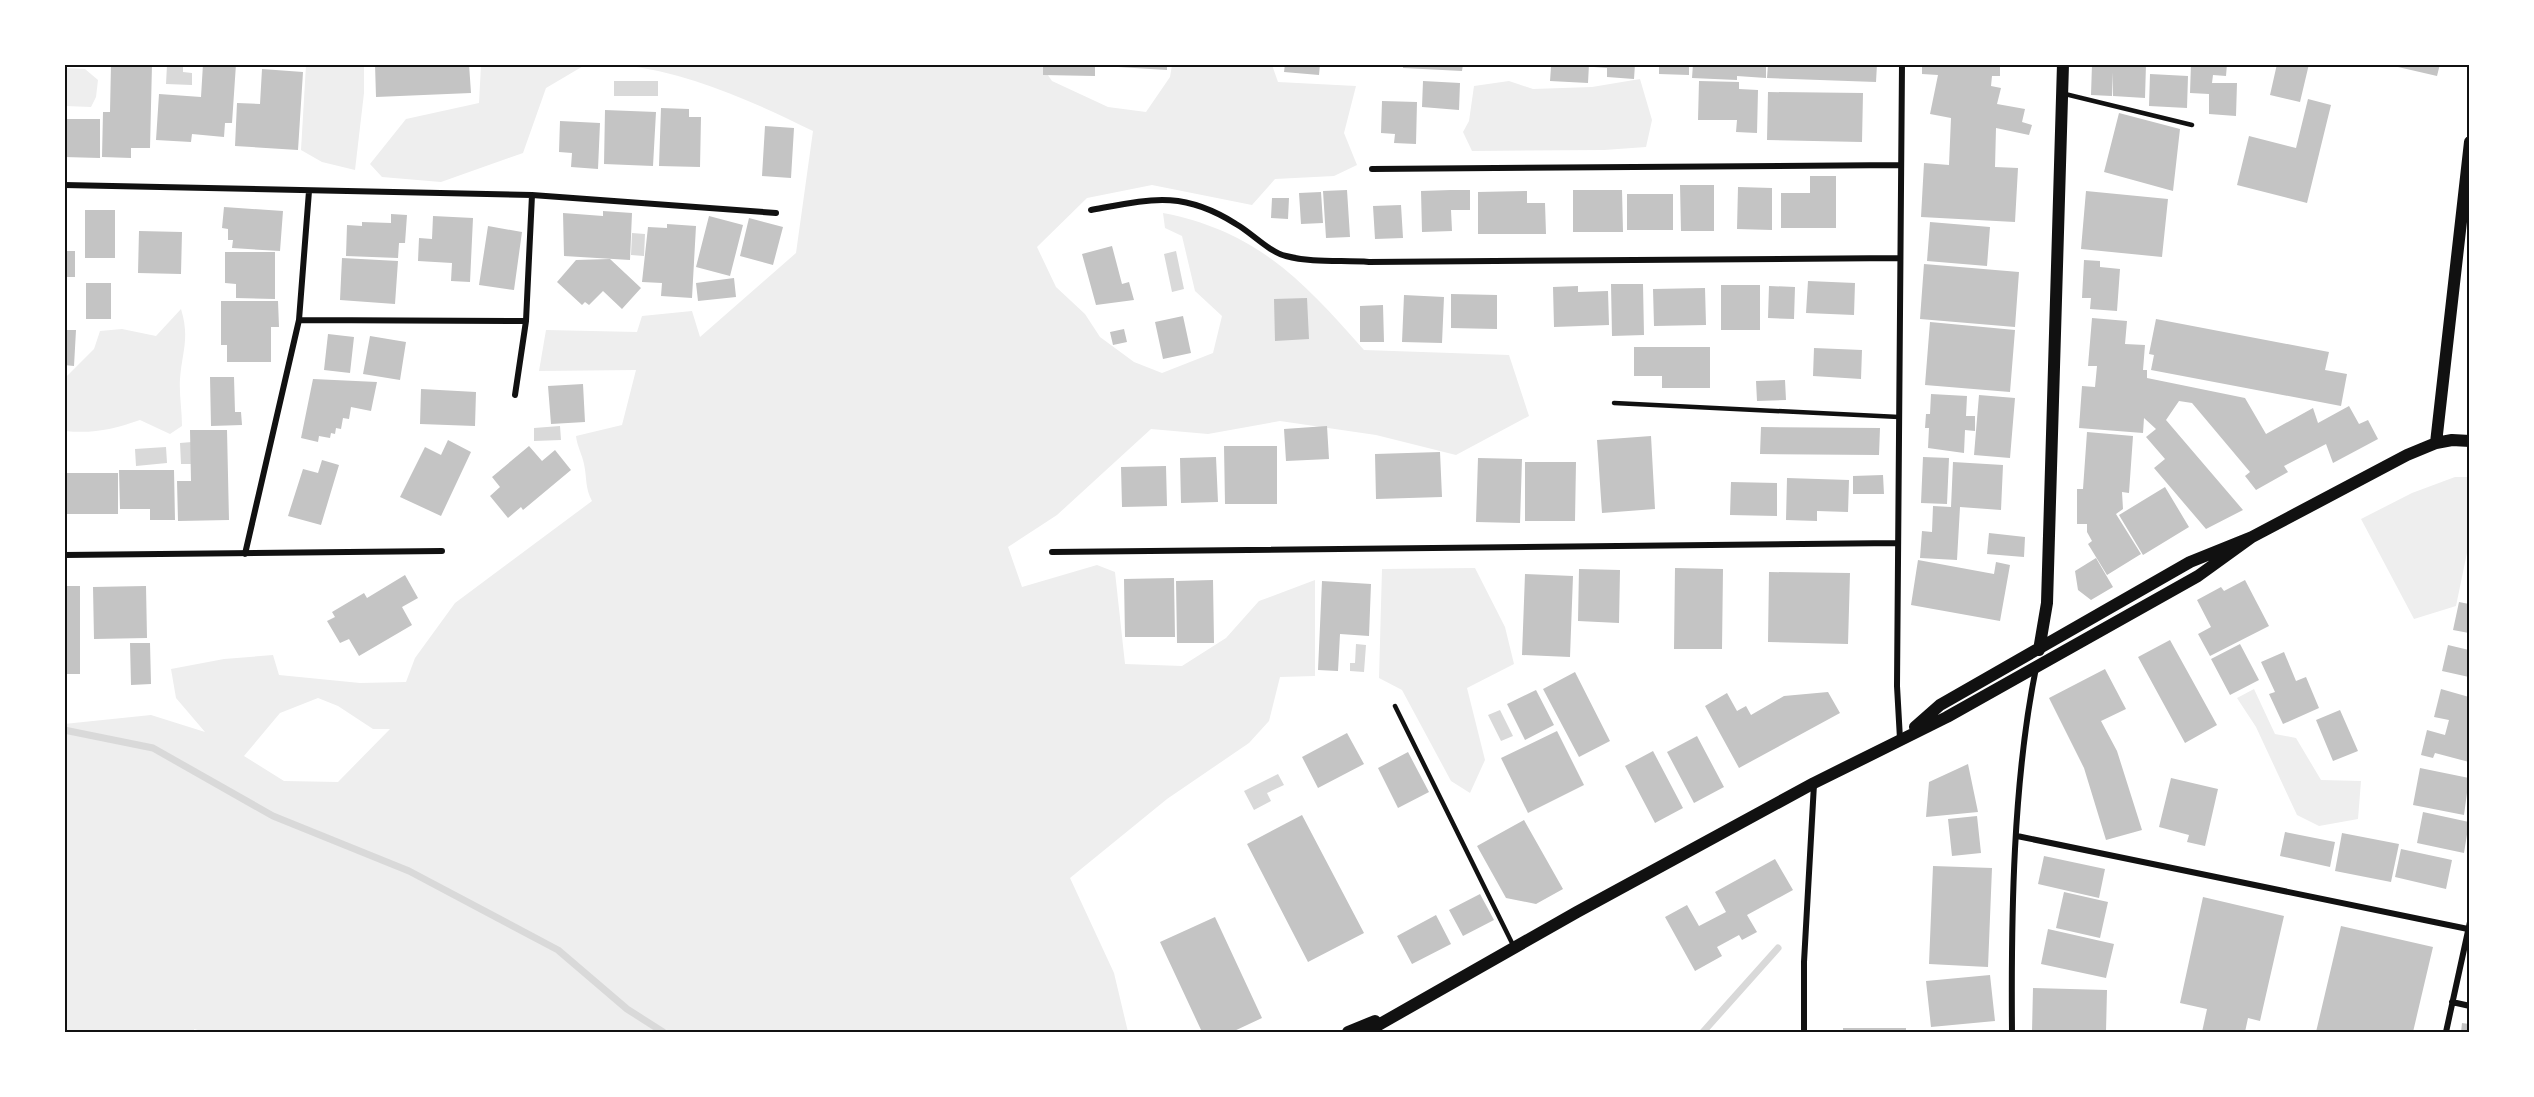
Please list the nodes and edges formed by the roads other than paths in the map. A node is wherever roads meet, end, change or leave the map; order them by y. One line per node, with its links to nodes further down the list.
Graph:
1 (1902, 64): 6 (street)
2 (2063, 64): 3 (main road)
3 (2062, 93): 4 (lane); 27 (main road)
4 (2192, 125)
5 (2469, 142): 20 (main road)
6 (1901, 165): 7 (street); 13 (street)
7 (1372, 170)
8 (64, 185): 9 (street)
9 (309, 191): 10 (street); 14 (street)
10 (532, 195): 12 (street); 15 (street)
11 (1091, 210): 13 (street)
12 (776, 213)
13 (1900, 258): 18 (street)
14 (298, 320): 15 (street); 25 (street)
15 (526, 321): 16 (street)
16 (515, 395)
17 (1614, 403): 18 (lane)
18 (1899, 417): 22 (street)
19 (2469, 441): 20 (main road)
20 (2436, 444): 21 (main road)
21 (2252, 537): 27 (main road); 28 (main road)
22 (1898, 543): 24 (street); 30 (street)
23 (442, 551): 25 (street)
24 (1052, 552)
25 (245, 554): 26 (street)
26 (64, 555)
27 (2040, 647): 28 (main road); 30 (main road)
28 (2036, 667): 30 (main road); 32 (street)
29 (1395, 706): 34 (lane)
30 (1900, 739): 31 (main road)
31 (1814, 783): 34 (main road); 40 (street)
32 (2018, 836): 33 (street); 41 (street)
33 (2469, 926): 35 (street)
34 (1515, 948): 36 (main road)
35 (2452, 1002): 37 (street); 42 (street)
36 (1412, 1006): 38 (main road); 39 (main road)
37 (2469, 1006)
38 (1348, 1032)
39 (1366, 1032)
40 (1804, 1032)
41 (2012, 1032)
42 (2446, 1032)

